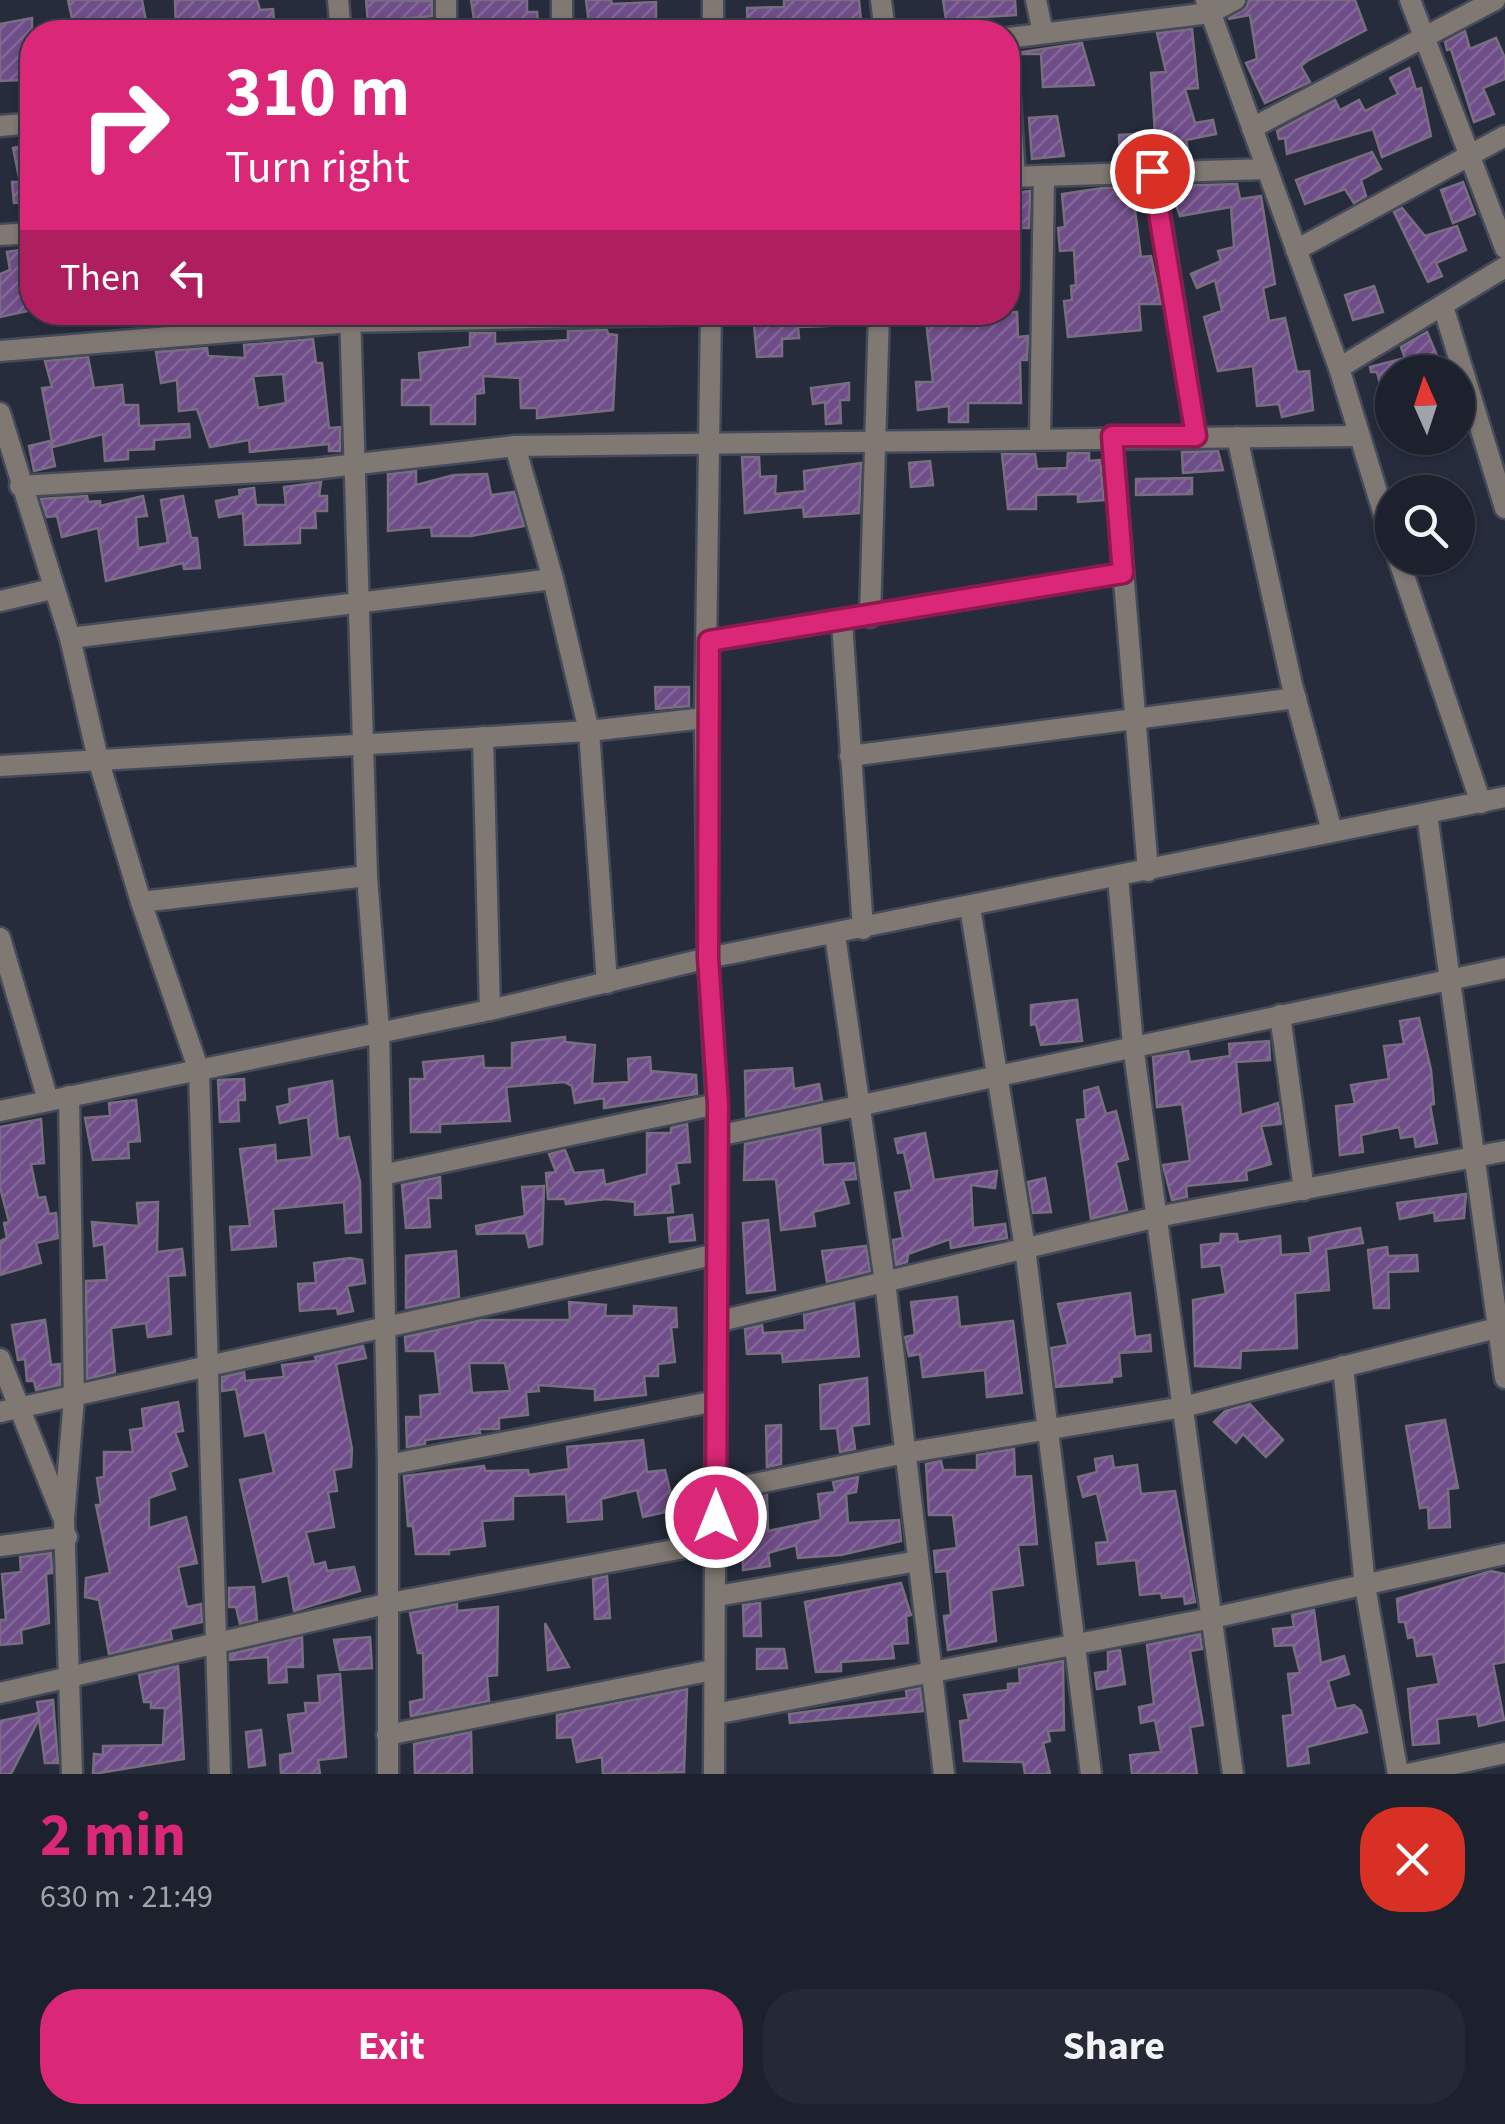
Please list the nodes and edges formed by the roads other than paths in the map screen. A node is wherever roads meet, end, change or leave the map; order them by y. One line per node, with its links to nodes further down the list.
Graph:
1 (1036, 0): 6 (street)
2 (1235, 0): 5 (street)
3 (1410, 0): 8 (street)
4 (1495, 0): 8 (street)
5 (1208, 6): 6 (street); 9 (street)
6 (1043, 33): 7 (street)
7 (1020, 36)
8 (1422, 36): 9 (street); 11 (street)
9 (1252, 128): 12 (street)
10 (1505, 136): 11 (street)
11 (1468, 156): 16 (street); 17 (street)
12 (1267, 169): 13 (street); 17 (street)
13 (1152, 171): 14 (street); 28 (street)
14 (1044, 176): 15 (street); 31 (street)
15 (1020, 177)
16 (1505, 248)
17 (1296, 250): 25 (street)
18 (1505, 267): 19 (street)
19 (1443, 306): 25 (street); 38 (street)
20 (268, 325): 24 (street)
21 (350, 325): 35 (street)
22 (710, 325): 34 (street)
23 (879, 325): 32 (street)
24 (0, 351)
25 (1339, 368): 29 (street)
26 (0, 413): 36 (street)
27 (1112, 436): 28 (street); 31 (street); 39 (street)
28 (1196, 436): 30 (street)
29 (1357, 436): 30 (street); 37 (street)
30 (1237, 437): 49 (street)
31 (1040, 438): 32 (street)
32 (874, 443): 34 (street); 45 (street)
33 (515, 446): 34 (street); 35 (street); 41 (street)
34 (709, 447): 48 (street)
35 (357, 463): 36 (street); 44 (street)
36 (20, 486): 42 (street)
37 (1375, 490)
38 (1505, 508)
39 (1123, 573): 45 (street); 51 (street)
40 (1404, 575): 59 (street)
41 (554, 579): 44 (street); 52 (street)
42 (52, 589): 43 (street); 47 (street)
43 (0, 601)
44 (360, 604): 47 (street); 54 (street)
45 (870, 617): 46 (street)
46 (842, 622): 48 (street); 55 (street)
47 (70, 638): 56 (street)
48 (709, 641): 50 (street)
49 (1296, 698): 51 (street); 61 (street)
50 (705, 718): 52 (street); 70 (street)
51 (1135, 720): 55 (street); 62 (street)
52 (589, 732): 53 (street); 73 (street)
53 (483, 737): 54 (street); 74 (street)
54 (364, 745): 56 (street); 63 (street)
55 (850, 756): 67 (street)
56 (98, 759): 57 (street); 65 (street)
57 (0, 766)
58 (1505, 797): 59 (street)
59 (1481, 803): 60 (street)
60 (1426, 814): 61 (street); 72 (street)
61 (1332, 831): 62 (street)
62 (1148, 871): 64 (street)
63 (367, 876): 65 (street); 76 (street)
64 (1118, 877): 66 (street); 77 (street)
65 (141, 902): 78 (street)
66 (970, 907): 67 (street); 79 (street)
67 (863, 929): 68 (street)
68 (835, 935): 70 (street); 82 (street)
69 (0, 938): 80 (street)
70 (708, 958): 73 (street); 81 (street)
71 (1505, 968): 72 (street)
72 (1448, 978): 75 (street); 86 (street)
73 (607, 983): 74 (street)
74 (490, 1010): 76 (street)
75 (1280, 1015): 77 (street); 88 (street)
76 (379, 1032): 78 (street); 87 (street)
77 (1133, 1045): 79 (street); 89 (street)
78 (199, 1071): 80 (street); 97 (street)
79 (998, 1074): 82 (street); 90 (street)
80 (58, 1098): 83 (street); 100 (street)
81 (718, 1104): 84 (street); 87 (street)
82 (860, 1105): 84 (street); 92 (street)
83 (0, 1111)
84 (717, 1136): 91 (street)
85 (1505, 1151): 86 (street)
86 (1474, 1157): 88 (street); 94 (street)
87 (382, 1175): 95 (street)
88 (1304, 1190): 89 (street)
89 (1157, 1217): 90 (street); 102 (street)
90 (1025, 1248): 92 (street); 104 (street)
91 (717, 1254): 93 (street); 95 (street)
92 (884, 1282): 93 (street); 105 (street)
93 (716, 1322): 101 (street)
94 (1501, 1327): 98 (street); 99 (street)
95 (386, 1328): 97 (street); 106 (street)
96 (0, 1359): 103 (street)
97 (210, 1366): 100 (street); 117 (street)
98 (1343, 1366): 102 (street); 113 (street)
99 (1505, 1378)
100 (74, 1398): 103 (street); 108 (street)
101 (716, 1401): 106 (street); 107 (street)
102 (1183, 1407): 104 (street); 116 (street)
103 (8, 1410): 108 (street)
104 (1050, 1430): 105 (street); 118 (street)
105 (905, 1453): 107 (street); 112 (street)
106 (388, 1465): 115 (street)
107 (716, 1492): 109 (street)
108 (65, 1528): 110 (street); 121 (street)
109 (716, 1542): 114 (street); 115 (street)
110 (0, 1546)
111 (1505, 1554): 113 (street)
112 (918, 1561): 114 (street); 120 (street)
113 (1365, 1586): 116 (street); 134 (street)
114 (717, 1596): 119 (street)
115 (390, 1603): 117 (street); 124 (street)
116 (1212, 1618): 118 (street); 133 (street)
117 (213, 1642): 121 (street); 128 (street)
118 (1073, 1644): 120 (street); 132 (street)
119 (712, 1670): 123 (street); 124 (street)
120 (932, 1672): 123 (street); 131 (street)
121 (72, 1674): 122 (street); 127 (street)
122 (0, 1694)
123 (715, 1714): 130 (street)
124 (387, 1735): 129 (street)
125 (1505, 1753): 126 (street)
126 (1444, 1770): 135 (street)
127 (72, 1774)
128 (220, 1774)
129 (388, 1774)
130 (714, 1774)
131 (944, 1774)
132 (1092, 1774)
133 (1234, 1774)
134 (1398, 1774)
135 (1408, 1774)

